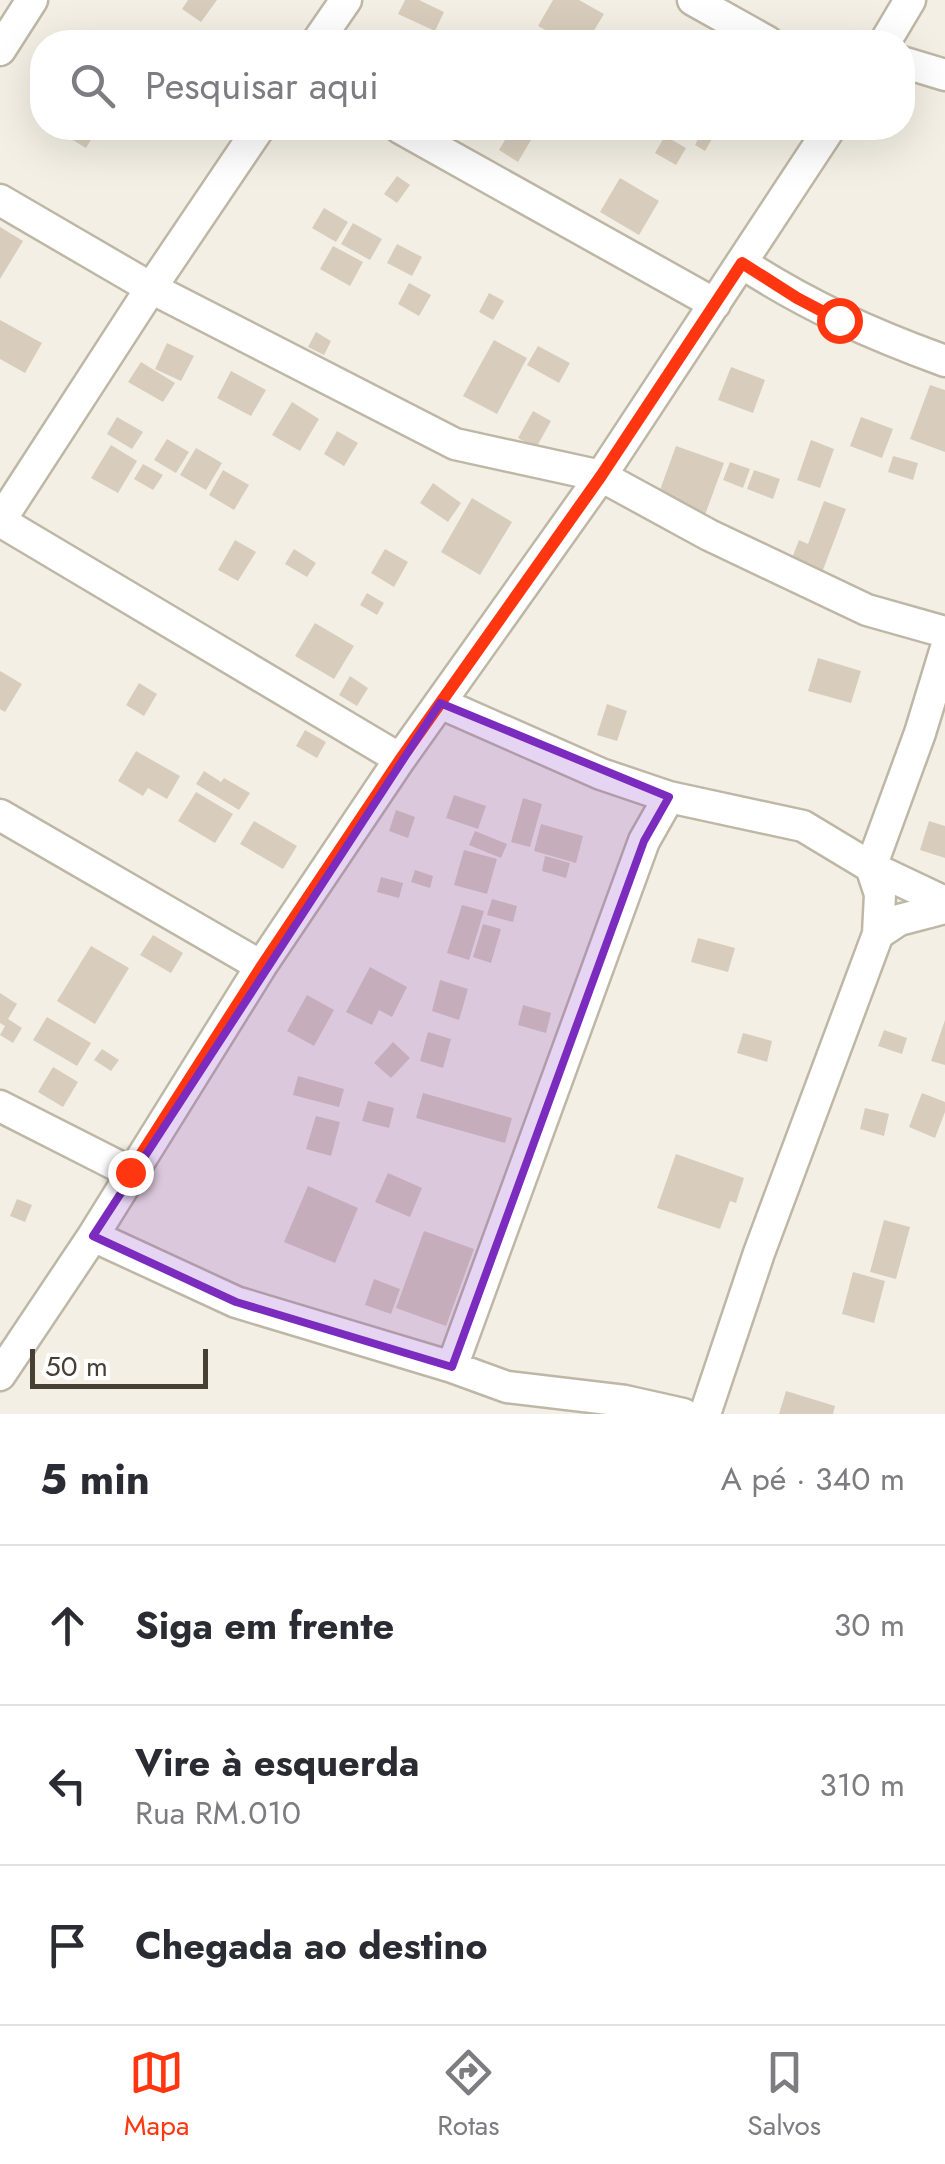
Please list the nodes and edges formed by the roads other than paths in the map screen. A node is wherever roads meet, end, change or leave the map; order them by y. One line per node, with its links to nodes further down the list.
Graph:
1 (32, 0): 8 (street)
2 (346, 0): 5 (street)
3 (693, 0): 6 (street)
4 (910, 0): 7 (street)
5 (325, 30)
6 (747, 30)
7 (892, 30)
8 (0, 50)
9 (915, 66): 10 (street)
10 (945, 74)
11 (252, 140): 16 (street)
12 (421, 140): 17 (street)
13 (822, 140): 15 (street)
14 (0, 200): 16 (street)
15 (742, 263): 17 (street); 18 (street)
16 (150, 288): 19 (street); 20 (street)
17 (715, 304): 19 (street)
18 (945, 360)
19 (601, 476): 21 (street); 23 (street)
20 (0, 521): 24 (street)
21 (945, 632)
22 (945, 651): 27 (street)
23 (440, 704): 24 (street); 25 (street)
24 (400, 760): 30 (street)
25 (669, 797): 27 (street); 34 (street)
26 (0, 815): 30 (street)
27 (871, 867): 28 (street); 29 (street)
28 (945, 905): 29 (street)
29 (878, 934): 37 (street)
30 (262, 966): 32 (street)
31 (0, 1106): 32 (street)
32 (130, 1172): 33 (street)
33 (93, 1236): 34 (street); 35 (street)
34 (452, 1367): 36 (street)
35 (0, 1375)
36 (683, 1414)
37 (705, 1414)

